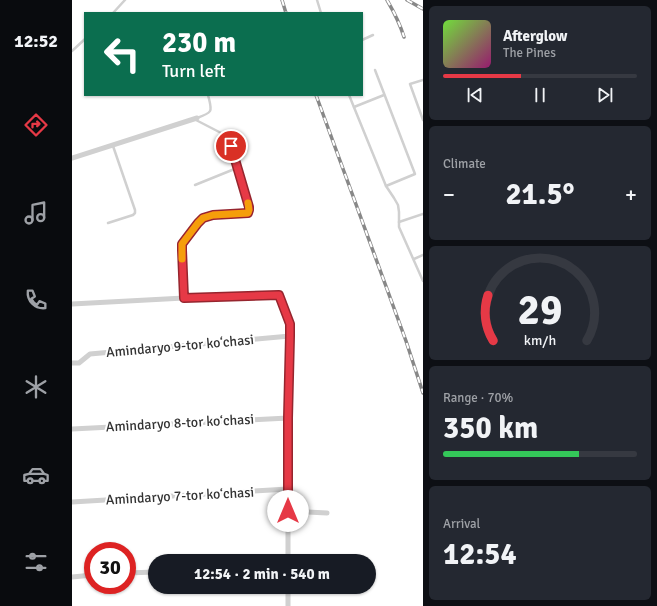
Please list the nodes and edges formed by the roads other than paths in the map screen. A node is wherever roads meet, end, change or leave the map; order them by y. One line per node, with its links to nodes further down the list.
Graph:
1 (126, 0): 3 (lane)
2 (317, 0): 4 (lane)
3 (114, 12)
4 (321, 12)
5 (373, 35): 7 (lane)
6 (84, 40): 8 (lane)
7 (363, 40)
8 (72, 50)
9 (375, 70): 11 (lane)
10 (423, 80): 16 (lane)
11 (384, 95): 14 (lane); 21 (lane)
12 (208, 96): 15 (lane)
13 (349, 96): 14 (lane)
14 (354, 107): 21 (lane)
15 (196, 118): 17 (street); 19 (lane)
16 (423, 120)
17 (113, 145): 18 (street); 24 (lane)
18 (72, 158)
19 (237, 168): 20 (lane); 28 (lane)
20 (195, 185)
21 (386, 186): 23 (lane)
22 (423, 214): 23 (lane)
23 (399, 222): 26 (lane)
24 (108, 223)
25 (423, 255): 26 (lane)
26 (414, 259): 27 (lane)
27 (423, 281)
28 (184, 298): 29 (street); 30 (street)
29 (72, 304)
30 (290, 336): 31 (street, Amindaryo 9-tor koʻchasi); 32 (street)
31 (72, 363)
32 (288, 418): 33 (street, Amindaryo 8-tor koʻchasi); 34 (street)
33 (72, 429)
34 (288, 489): 35 (street, Amindaryo 7-tor koʻchasi); 36 (street)
35 (72, 502)
36 (288, 511): 37 (street); 38 (street)
37 (327, 513)
38 (288, 554)
39 (148, 572): 40 (street)
40 (136, 573)
41 (84, 575): 42 (street)
42 (72, 576)
43 (288, 594): 44 (street)
44 (288, 606)

